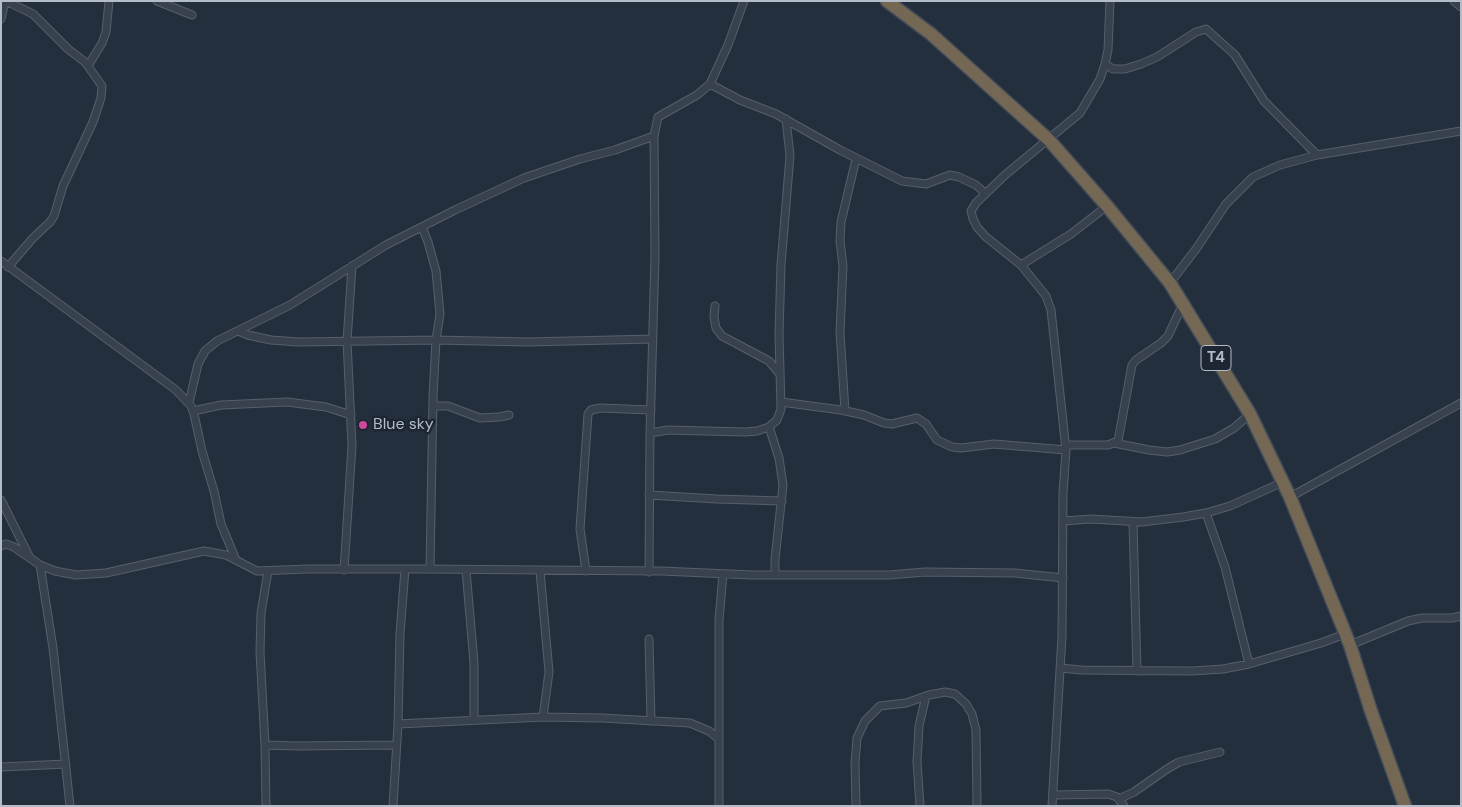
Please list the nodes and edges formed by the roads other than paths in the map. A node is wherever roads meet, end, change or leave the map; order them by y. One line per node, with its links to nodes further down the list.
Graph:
1 (6, 1): 10 (street); 12 (street)
2 (109, 1): 12 (street)
3 (157, 1): 9 (street)
4 (744, 1): 13 (street)
5 (887, 1): 17 (highway, T4)
6 (1110, 1): 11 (street)
7 (1454, 1): 8 (street)
8 (1461, 7)
9 (192, 16)
10 (1, 19)
11 (1105, 64): 17 (street); 18 (street)
12 (88, 66): 26 (street)
13 (710, 84): 14 (street); 16 (street)
14 (786, 119): 19 (street); 34 (street)
15 (1461, 131): 18 (street)
16 (654, 136): 22 (street); 31 (street)
17 (1049, 140): 20 (street); 21 (highway, T4)
18 (1317, 155): 27 (street)
19 (856, 159): 20 (street); 41 (street)
20 (985, 193): 24 (street)
21 (1107, 206): 24 (street); 27 (highway, T4)
22 (422, 227): 25 (street); 32 (street)
23 (1, 262): 26 (street)
24 (1021, 265): 48 (street)
25 (352, 266): 30 (street); 33 (street)
26 (8, 267): 36 (street)
27 (1170, 283): 28 (highway, T4)
28 (1183, 304): 42 (highway, T4); 47 (street)
29 (715, 306): 34 (street)
30 (238, 331): 33 (street); 36 (street)
31 (653, 339): 32 (street); 39 (street)
32 (436, 340): 33 (street); 38 (street)
33 (347, 341): 43 (street)
34 (780, 374): 35 (street)
35 (781, 402): 41 (street); 45 (street)
36 (189, 403): 40 (street)
37 (1461, 403): 51 (street)
38 (433, 406): 44 (street); 62 (street)
39 (651, 410): 46 (street); 65 (street)
40 (193, 411): 43 (street); 59 (street)
41 (845, 411): 48 (street)
42 (1250, 414): 47 (street); 49 (highway, T4)
43 (350, 415): 63 (street)
44 (508, 415)
45 (769, 427): 46 (street); 53 (street)
46 (650, 433): 50 (street)
47 (1114, 443): 48 (street)
48 (1066, 447): 55 (street)
49 (1283, 482): 51 (highway, T4); 54 (street)
50 (649, 495): 53 (street); 68 (street)
51 (1290, 497): 74 (highway, T4)
52 (1, 500): 58 (street)
53 (782, 501): 70 (street)
54 (1206, 513): 56 (street); 75 (street)
55 (1063, 521): 56 (street); 71 (street)
56 (1133, 523): 77 (street)
57 (1, 546): 58 (street)
58 (30, 558): 60 (street)
59 (236, 560): 60 (street); 66 (street)
60 (40, 565): 87 (street)
61 (405, 569): 62 (street); 63 (street); 82 (street)
62 (430, 569): 64 (street)
63 (344, 570): 66 (street)
64 (466, 570): 67 (street); 80 (street)
65 (586, 570): 67 (street); 68 (street)
66 (268, 571): 84 (street)
67 (540, 571): 79 (street)
68 (649, 572): 69 (street)
69 (723, 574): 70 (street); 83 (street)
70 (775, 575): 71 (street)
71 (1063, 578): 76 (street)
72 (1461, 616): 74 (street)
73 (649, 639): 81 (street)
74 (1348, 639): 75 (street); 99 (highway, T4)
75 (1249, 664): 77 (street)
76 (1060, 668): 77 (street); 89 (street)
77 (1137, 671)
78 (926, 696): 95 (street); 96 (street); 97 (street)
79 (544, 717): 80 (street); 81 (street)
80 (474, 720): 82 (street)
81 (651, 721): 83 (street)
82 (398, 724): 85 (street)
83 (719, 739): 94 (street)
84 (265, 745): 85 (street); 92 (street)
85 (396, 745): 93 (street)
86 (1220, 752): 90 (street)
87 (66, 764): 88 (street); 91 (street)
88 (1, 767)
89 (1053, 795): 90 (street); 98 (street)
90 (1122, 803)
91 (70, 806)
92 (266, 806)
93 (393, 806)
94 (719, 806)
95 (856, 806)
96 (920, 806)
97 (976, 806)
98 (1052, 806)
99 (1406, 806)

